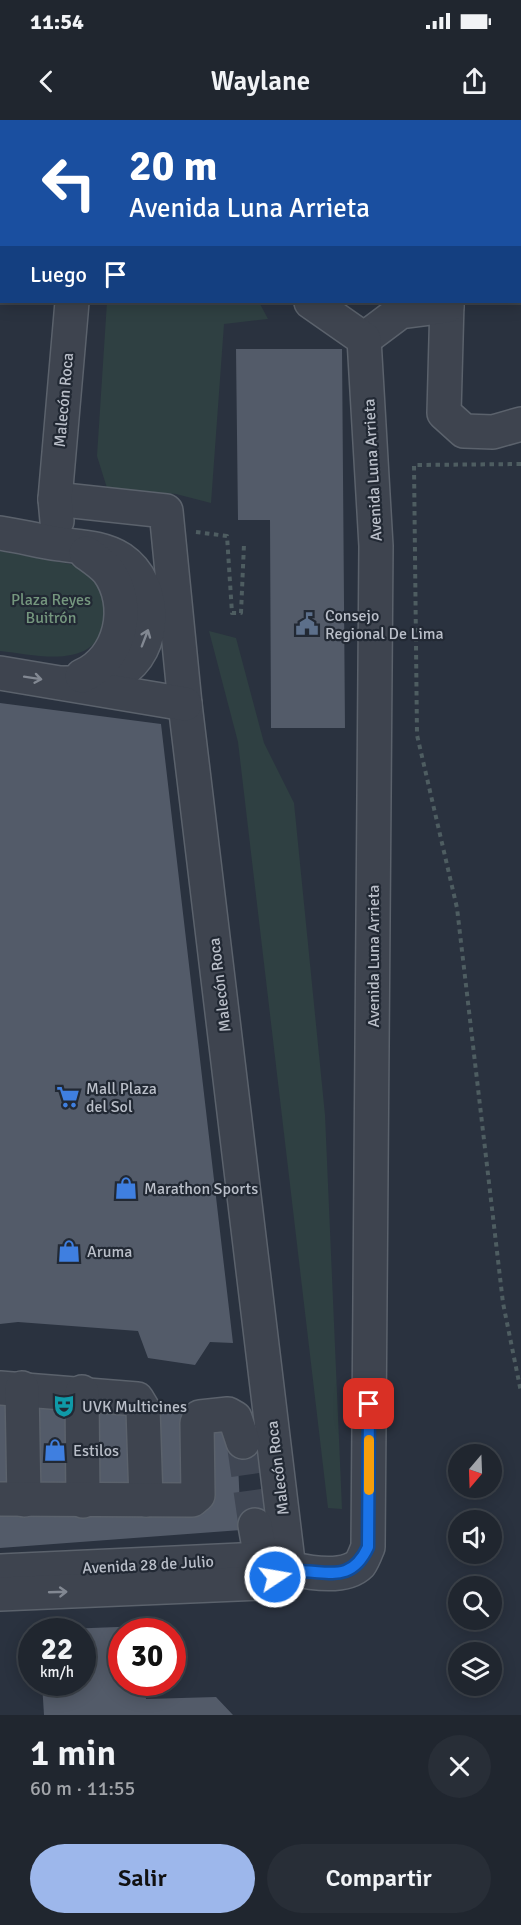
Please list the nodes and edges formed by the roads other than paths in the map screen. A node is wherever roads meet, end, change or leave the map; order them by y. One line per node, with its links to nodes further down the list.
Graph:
1 (72, 303): 6 (street, Malecón Roca)
2 (312, 303): 4 (street)
3 (447, 304): 4 (street); 5 (street)
4 (364, 339): 19 (street, Avenida Luna Arrieta)
5 (521, 424)
6 (55, 499): 8 (street, Malecón Roca); 11 (street, Malecón Roca)
7 (0, 533): 8 (street)
8 (58, 544): 10 (street, one-way to 8)
9 (0, 673): 10 (street, one-way to 10)
10 (65, 683): 11 (street)
11 (185, 704): 19 (street, Malecón Roca)
12 (11, 1388): 13 (street); 15 (street)
13 (82, 1392): 16 (street); 17 (street)
14 (243, 1442): 16 (street)
15 (12, 1500): 17 (street)
16 (146, 1500): 17 (street)
17 (83, 1501)
18 (255, 1525): 19 (street)
19 (275, 1565): 20 (street, Avenida 28 de Julio); 21 (street, Avenida 28 de Julio, one-way to 19)
20 (0, 1571)
21 (0, 1594)

